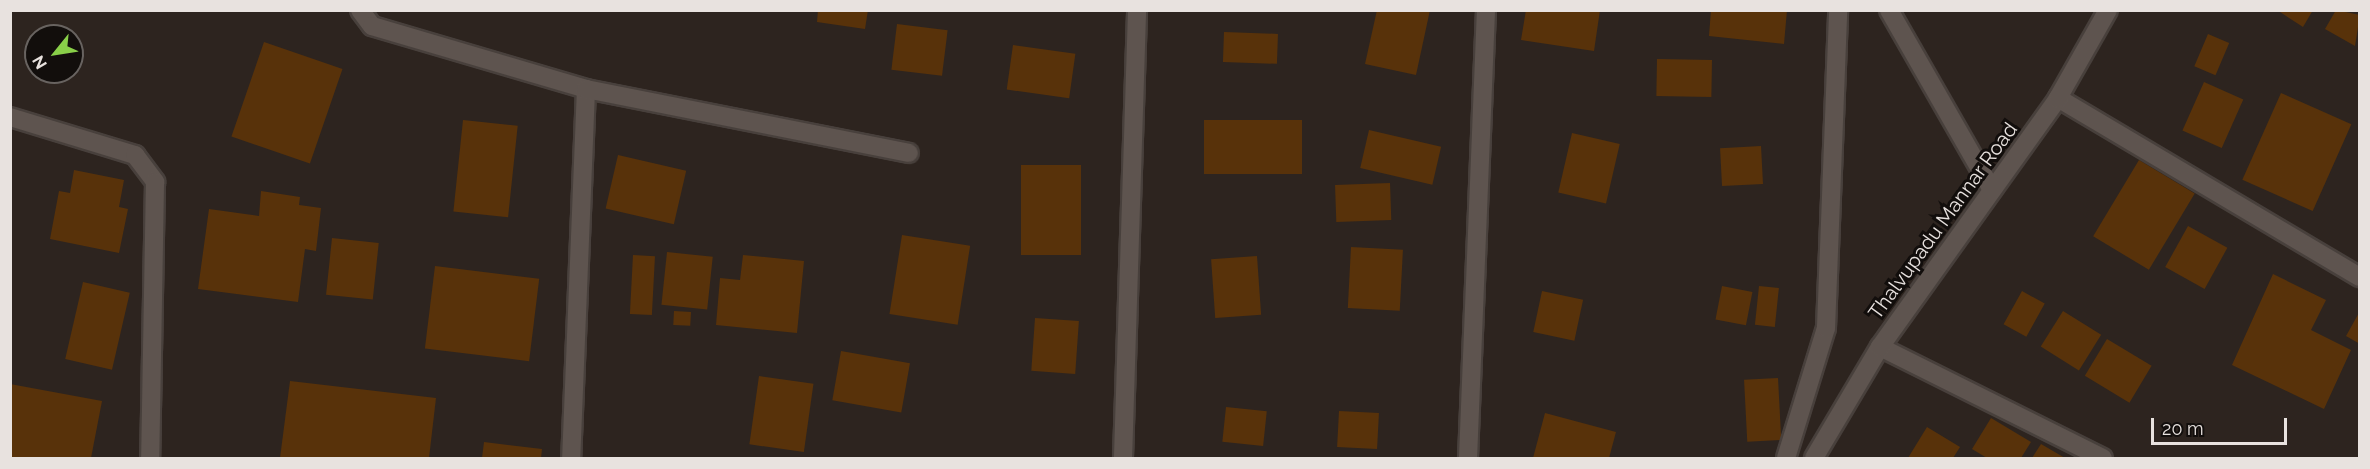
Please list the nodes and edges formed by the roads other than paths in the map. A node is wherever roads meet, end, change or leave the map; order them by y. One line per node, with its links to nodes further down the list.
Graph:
1 (360, 10): 7 (street)
2 (1137, 10): 16 (street)
3 (1486, 10): 17 (street)
4 (1838, 10): 18 (street)
5 (1889, 10): 11 (street)
6 (2108, 10): 8 (street, Thalvupadu Mannar Road)
7 (586, 89): 10 (street); 15 (street)
8 (2058, 98): 11 (street, Thalvupadu Mannar Road); 12 (street)
9 (10, 117): 14 (street)
10 (909, 153)
11 (1992, 190): 13 (street, Thalvupadu Mannar Road)
12 (2360, 277)
13 (1880, 347): 19 (street, Thalvupadu Mannar Road); 20 (street)
14 (150, 459)
15 (571, 459)
16 (1123, 459)
17 (1468, 459)
18 (1786, 459)
19 (1814, 459)
20 (2103, 459)

